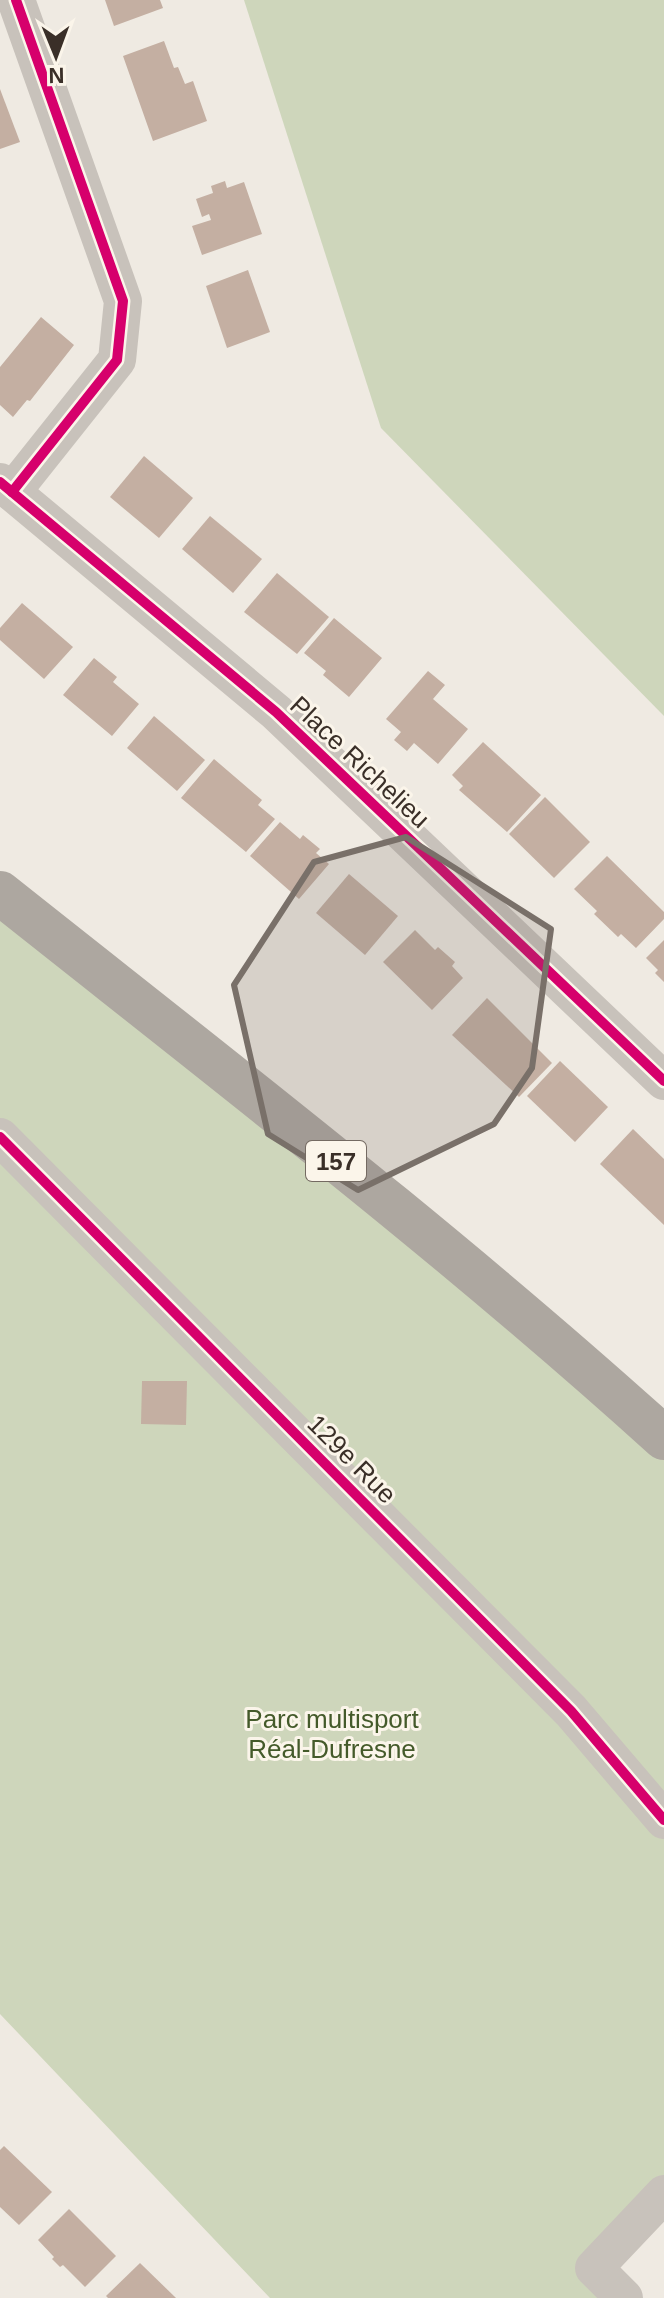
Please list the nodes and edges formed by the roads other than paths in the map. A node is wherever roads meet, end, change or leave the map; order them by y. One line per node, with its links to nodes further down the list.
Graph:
1 (16, 0): 2 (street, Place Richelieu)
2 (6, 487): 4 (street, Place Richelieu)
3 (0, 893): 6 (main road, 157)
4 (664, 1081)
5 (0, 1137): 7 (street, 129e Rue)
6 (664, 1438)
7 (664, 1820)
8 (664, 2194): 9 (street)
9 (624, 2298)

